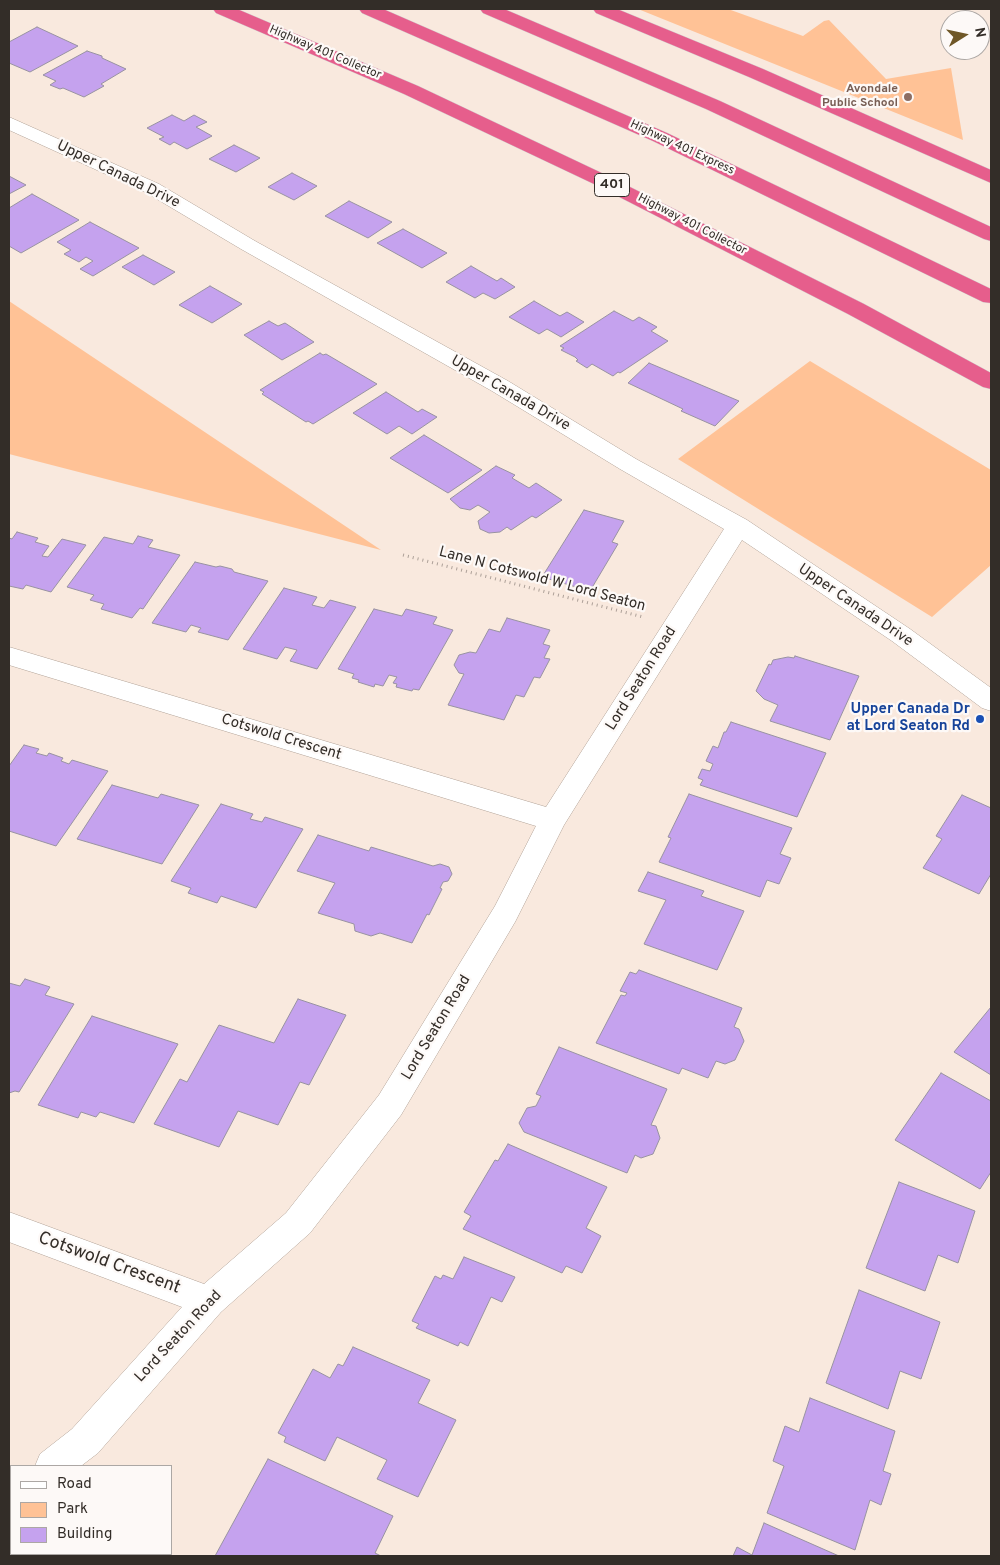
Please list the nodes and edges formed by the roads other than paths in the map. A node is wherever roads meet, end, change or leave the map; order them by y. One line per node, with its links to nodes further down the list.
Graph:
1 (222, 9): 9 (highway, Highway 401 Collector / 401)
2 (368, 9): 8 (highway, Highway 401 Express)
3 (488, 9): 7 (highway)
4 (602, 9): 6 (highway)
5 (9, 122): 10 (street, Upper Canada Drive)
6 (991, 177)
7 (991, 235)
8 (991, 297)
9 (991, 382)
10 (738, 526): 12 (street, Upper Canada Drive); 13 (street, Lord Seaton Road)
11 (9, 656): 13 (street, Cotswold Crescent)
12 (991, 701)
13 (553, 820): 15 (street, Lord Seaton Road)
14 (9, 1227): 15 (street, Cotswold Crescent)
15 (209, 1302): 16 (street, Lord Seaton Road)
16 (54, 1465)

